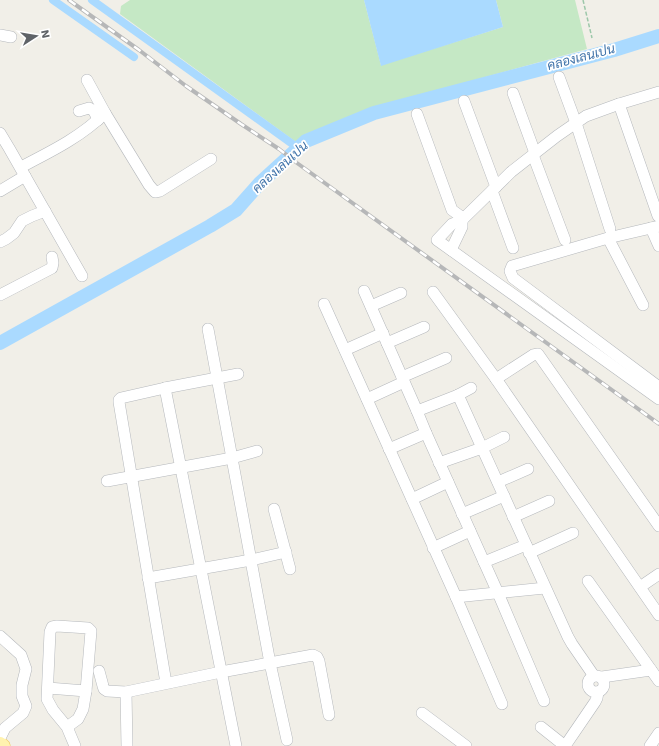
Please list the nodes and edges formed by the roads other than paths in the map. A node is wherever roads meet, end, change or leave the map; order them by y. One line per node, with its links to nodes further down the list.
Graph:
1 (559, 77): 10 (street)
2 (87, 80): 9 (street)
3 (659, 92): 6 (street)
4 (513, 93): 12 (street)
5 (464, 101): 15 (street)
6 (619, 104): 10 (street); 19 (street)
7 (79, 110): 9 (street)
8 (417, 114): 18 (street)
9 (101, 116): 13 (street); 14 (street)
10 (576, 123): 12 (street); 20 (street)
11 (0, 133): 14 (street)
12 (534, 154): 15 (street); 21 (street)
13 (211, 159)
14 (23, 172): 16 (street); 17 (street)
15 (494, 188): 18 (street); 24 (street)
16 (0, 191)
17 (45, 211): 22 (street); 27 (street)
18 (462, 219): 25 (street); 25 (street)
19 (656, 223): 20 (street); 23 (street)
20 (609, 234): 33 (street); 45 (street)
21 (565, 240)
22 (0, 242)
23 (659, 246)
24 (513, 248)
25 (451, 250): 50 (street)
26 (52, 256): 31 (street)
27 (82, 276)
28 (364, 291): 34 (street)
29 (433, 292): 44 (street)
30 (401, 293): 34 (street)
31 (0, 296)
32 (324, 304): 39 (street)
33 (643, 305)
34 (371, 306): 37 (street)
35 (424, 327): 38 (street)
36 (208, 329): 42 (street)
37 (382, 333): 38 (street); 39 (street)
38 (387, 343): 43 (street)
39 (345, 350): 49 (street)
40 (446, 358): 43 (street)
41 (238, 374): 42 (street)
42 (217, 378): 46 (street); 57 (street)
43 (403, 380): 49 (street); 51 (street)
44 (496, 380): 71 (street); 84 (street)
45 (659, 387)
46 (165, 388): 59 (street); 61 (street)
47 (471, 388): 48 (street)
48 (458, 395): 51 (street); 55 (street)
49 (367, 399): 54 (street)
50 (659, 399)
51 (417, 411): 52 (street)
52 (426, 433): 54 (street); 58 (street)
53 (504, 437): 55 (street)
54 (389, 448): 66 (street)
55 (482, 448): 58 (street); 64 (street)
56 (257, 451): 57 (street)
57 (232, 458): 59 (street); 77 (street)
58 (439, 463): 63 (street)
59 (181, 468): 61 (street); 80 (street)
60 (528, 469): 64 (street)
61 (131, 477): 62 (street); 82 (street)
62 (107, 481)
63 (448, 482): 66 (street); 69 (street)
64 (498, 482): 65 (street)
65 (504, 496): 69 (street); 70 (street)
66 (412, 499): 74 (street)
67 (549, 501): 70 (street)
68 (274, 509): 76 (street)
69 (462, 514): 72 (street)
70 (513, 517): 75 (street)
71 (659, 526)
72 (470, 531): 74 (street); 78 (street)
73 (572, 533): 75 (street)
74 (434, 548): 87 (street)
75 (527, 549): 78 (street); 85 (street)
76 (286, 552): 77 (street); 79 (street)
77 (251, 560): 80 (street); 90 (street)
78 (484, 562): 86 (street)
79 (290, 569)
80 (201, 570): 82 (street); 93 (street)
81 (659, 574): 84 (street)
82 (148, 578): 96 (street)
83 (588, 581): 91 (street)
84 (640, 587): 88 (street)
85 (545, 588): 86 (street); 94 (street)
86 (498, 593): 87 (street); 100 (street)
87 (456, 597): 101 (street)
88 (659, 614)
89 (0, 636): 107 (street)
90 (270, 663): 93 (street); 103 (street); 108 (street)
91 (651, 670): 94 (street); 95 (street)
92 (99, 671): 99 (street)
93 (221, 672): 96 (street); 113 (street)
94 (598, 676): 115 (street)
95 (659, 681)
96 (166, 684): 99 (street)
97 (48, 688): 98 (street); 98 (street); 104 (street)
98 (86, 691): 104 (street)
99 (126, 692): 112 (street)
100 (544, 701)
101 (502, 704)
102 (422, 714): 114 (street)
103 (328, 715)
104 (67, 727): 111 (street)
105 (541, 727): 115 (street)
106 (659, 733): 116 (street)
107 (0, 738)
108 (287, 740)
109 (0, 744): 110 (main road)
110 (3, 746)
111 (75, 746)
112 (127, 746)
113 (236, 746)
114 (466, 746)
115 (565, 746)
116 (650, 746)

